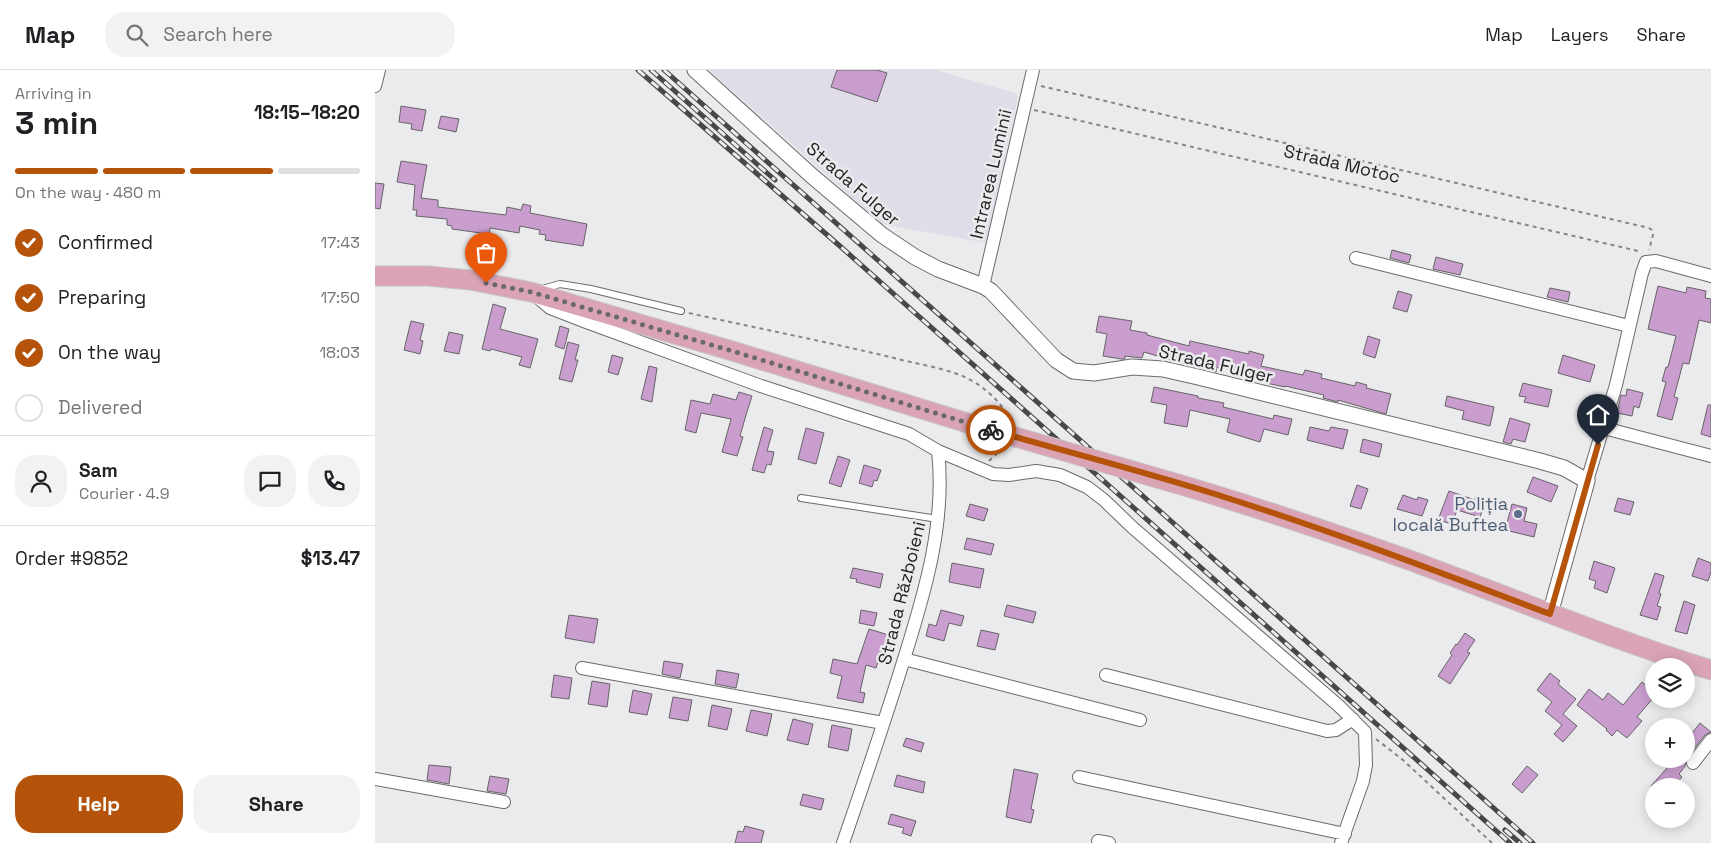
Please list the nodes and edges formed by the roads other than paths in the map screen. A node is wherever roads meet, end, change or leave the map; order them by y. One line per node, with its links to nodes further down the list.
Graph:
1 (379, 70): 4 (street)
2 (695, 70): 8 (street, Strada Fulger)
3 (1033, 70): 8 (street, Intrarea Luminii)
4 (375, 86)
5 (1356, 258): 11 (street)
6 (375, 276): 9 (main road)
7 (1711, 276): 11 (street)
8 (983, 286): 15 (street, Strada Fulger)
9 (531, 292): 10 (lane); 13 (street); 18 (main road, bridge)
10 (681, 311)
11 (1629, 326): 12 (street)
12 (1604, 428): 14 (street); 15 (street)
13 (938, 451): 17 (street, Strada Războieni); 24 (street)
14 (1711, 456)
15 (1587, 481): 18 (street)
16 (801, 498): 17 (lane)
17 (938, 519): 19 (street, Strada Războieni)
18 (1550, 614): 21 (main road)
19 (904, 659): 23 (street); 25 (street, Strada Războieni)
20 (582, 668): 25 (street)
21 (1711, 670)
22 (1106, 674): 24 (street)
23 (1140, 720)
24 (1353, 720): 31 (street)
25 (883, 723): 32 (street, Strada Războieni)
26 (1711, 740): 27 (street)
27 (1695, 760)
28 (1079, 777): 31 (street)
29 (375, 779): 30 (street)
30 (504, 802)
31 (1343, 838)
32 (843, 843)

